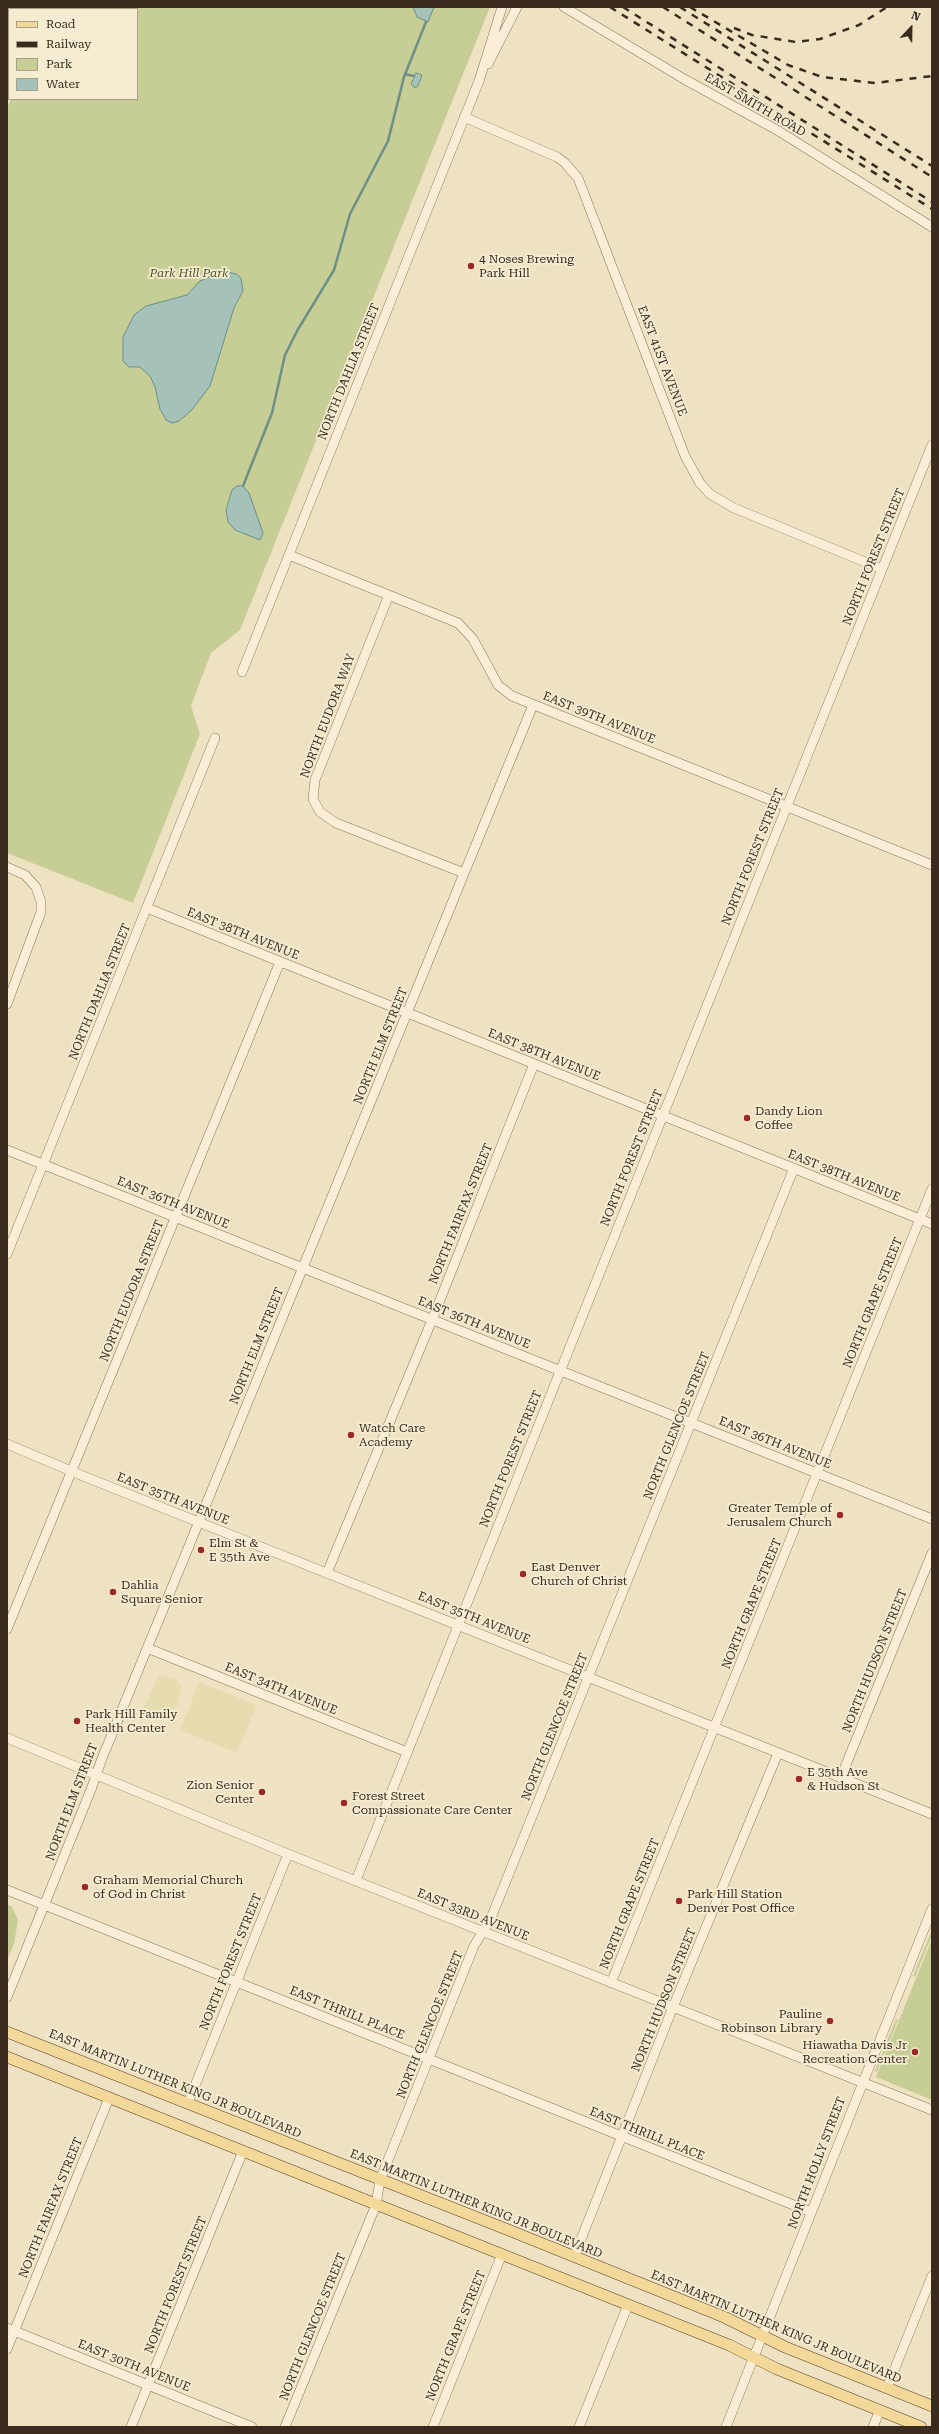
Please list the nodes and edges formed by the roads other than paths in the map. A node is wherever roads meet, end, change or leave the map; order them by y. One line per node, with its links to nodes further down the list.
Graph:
1 (502, 7): 4 (street, NORTH DAHLIA STREET)
2 (517, 7): 4 (street, NORTH DAHLIA STREET)
3 (564, 7): 6 (street, EAST SMITH ROAD)
4 (479, 81): 5 (street, NORTH DAHLIA STREET)
5 (464, 117): 8 (street, NORTH DAHLIA STREET); 9 (street, EAST 41ST AVENUE)
6 (932, 227)
7 (932, 445): 9 (street, NORTH FOREST STREET)
8 (289, 555): 10 (street, EAST 39TH AVENUE); 11 (street, NORTH DAHLIA STREET)
9 (882, 569): 14 (street, NORTH FOREST STREET)
10 (389, 595): 12 (street, EAST 39TH AVENUE); 17 (street, NORTH EUDORA WAY)
11 (242, 672)
12 (533, 705): 14 (street, EAST 39TH AVENUE); 17 (street, NORTH ELM STREET)
13 (215, 738): 18 (street, NORTH DAHLIA STREET)
14 (787, 807): 15 (street, EAST 39TH AVENUE); 23 (street, NORTH FOREST STREET)
15 (932, 865)
16 (10, 868): 20 (street)
17 (464, 873): 21 (street, NORTH ELM STREET)
18 (147, 908): 19 (street, EAST 38TH AVENUE); 25 (street, NORTH DAHLIA STREET)
19 (280, 962): 21 (street, EAST 38TH AVENUE); 28 (street, NORTH EUDORA STREET)
20 (7, 1004)
21 (407, 1014): 22 (street, EAST 38TH AVENUE); 32 (street, NORTH ELM STREET)
22 (534, 1064): 23 (street, EAST 38TH AVENUE); 33 (street, NORTH FAIRFAX STREET)
23 (661, 1116): 26 (street, EAST 38TH AVENUE); 34 (street, NORTH FOREST STREET)
24 (7, 1150): 25 (street, EAST 36TH AVENUE)
25 (43, 1164): 28 (street, EAST 36TH AVENUE); 31 (street, NORTH DAHLIA STREET)
26 (794, 1168): 29 (street, EAST 38TH AVENUE); 35 (street, NORTH GLENCOE STREET)
27 (932, 1189): 29 (street, NORTH GRAPE STREET)
28 (176, 1217): 32 (street, EAST 36TH AVENUE); 37 (street, NORTH EUDORA STREET)
29 (920, 1219): 30 (street, EAST 38TH AVENUE); 38 (street, NORTH GRAPE STREET)
30 (932, 1224)
31 (7, 1254)
32 (302, 1268): 33 (street, EAST 36TH AVENUE); 40 (street, NORTH ELM STREET)
33 (432, 1320): 34 (street, EAST 36TH AVENUE); 42 (street, NORTH FAIRFAX STREET)
34 (560, 1370): 35 (street, EAST 36TH AVENUE); 43 (street, NORTH FOREST STREET)
35 (691, 1423): 38 (street, EAST 36TH AVENUE); 46 (street, NORTH GLENCOE STREET)
36 (7, 1444): 37 (street, EAST 35TH AVENUE)
37 (71, 1471): 40 (street, EAST 35TH AVENUE); 44 (street, NORTH EUDORA STREET)
38 (817, 1472): 39 (street, EAST 36TH AVENUE); 47 (street, NORTH GRAPE STREET)
39 (932, 1519)
40 (198, 1522): 42 (street, EAST 35TH AVENUE); 45 (street, NORTH ELM STREET)
41 (932, 1554): 52 (street, NORTH HUDSON STREET)
42 (327, 1573): 43 (street, EAST 35TH AVENUE)
43 (458, 1625): 46 (street, EAST 35TH AVENUE); 49 (street, NORTH FOREST STREET)
44 (7, 1629)
45 (147, 1648): 49 (street, EAST 34TH AVENUE); 51 (street, NORTH ELM STREET)
46 (588, 1677): 47 (street, EAST 35TH AVENUE); 59 (street, NORTH GLENCOE STREET)
47 (715, 1728): 50 (street, EAST 35TH AVENUE); 61 (street, NORTH GRAPE STREET)
48 (7, 1738): 51 (street, EAST 33RD AVENUE)
49 (407, 1752): 55 (street, NORTH FOREST STREET)
50 (778, 1753): 52 (street, EAST 35TH AVENUE); 63 (street, NORTH HUDSON STREET)
51 (96, 1774): 54 (street, EAST 33RD AVENUE); 57 (street, NORTH ELM STREET)
52 (841, 1777): 53 (street, EAST 35TH AVENUE)
53 (932, 1814)
54 (288, 1854): 55 (street, EAST 33RD AVENUE); 60 (street, NORTH FOREST STREET)
55 (356, 1880): 59 (street, EAST 33RD AVENUE)
56 (7, 1890): 57 (street, EAST THRILL PLACE)
57 (45, 1905): 60 (street, EAST THRILL PLACE); 62 (street, NORTH ELM STREET)
58 (932, 1909): 67 (street, NORTH HOLLY STREET)
59 (482, 1931): 61 (street, EAST 33RD AVENUE); 66 (street, NORTH GLENCOE STREET)
60 (236, 1982): 66 (street, EAST THRILL PLACE); 69 (street, NORTH FOREST STREET)
61 (611, 1983): 63 (street, EAST 33RD AVENUE)
62 (7, 1997)
63 (673, 2007): 67 (street, EAST 33RD AVENUE); 71 (street, NORTH HUDSON STREET)
64 (7, 2032): 69 (main road, EAST MARTIN LUTHER KING JR BOULEVARD)
65 (7, 2057): 68 (main road)
66 (429, 2059): 71 (street, EAST THRILL PLACE); 73 (street, NORTH GLENCOE STREET)
67 (862, 2082): 70 (street, EAST 33RD AVENUE); 75 (street, NORTH HOLLY STREET)
68 (109, 2098): 72 (main road); 80 (street, NORTH FAIRFAX STREET)
69 (188, 2103): 73 (main road, EAST MARTIN LUTHER KING JR BOULEVARD)
70 (932, 2110)
71 (622, 2136): 75 (street, EAST THRILL PLACE); 77 (street, NORTH HUDSON STREET)
72 (243, 2151): 74 (main road); 84 (street, NORTH FOREST STREET)
73 (380, 2180): 74 (street, NORTH GLENCOE STREET); 77 (main road, EAST MARTIN LUTHER KING JR BOULEVARD)
74 (376, 2205): 76 (main road); 90 (street, NORTH GLENCOE STREET)
75 (811, 2212): 81 (street, NORTH HOLLY STREET)
76 (502, 2254): 79 (main road); 91 (street, NORTH GRAPE STREET)
77 (574, 2257): 81 (main road, EAST MARTIN LUTHER KING JR BOULEVARD)
78 (932, 2276): 85 (street)
79 (628, 2305): 83 (main road); 92 (street)
80 (11, 2329): 82 (street, NORTH FAIRFAX STREET); 84 (street, EAST 30TH AVENUE)
81 (763, 2335): 83 (street, NORTH HOLLY STREET); 85 (main road, EAST MARTIN LUTHER KING JR BOULEVARD)
82 (7, 2349)
83 (754, 2358): 87 (main road); 93 (street, NORTH HOLLY STREET)
84 (148, 2385): 88 (street, NORTH FOREST STREET); 89 (street, EAST 30TH AVENUE)
85 (887, 2388): 86 (main road, EAST MARTIN LUTHER KING JR BOULEVARD)
86 (932, 2406)
87 (880, 2410): 94 (street); 95 (main road)
88 (131, 2427)
89 (252, 2427)
90 (286, 2427)
91 (432, 2427)
92 (578, 2427)
93 (726, 2427)
94 (873, 2427)
95 (922, 2427)

